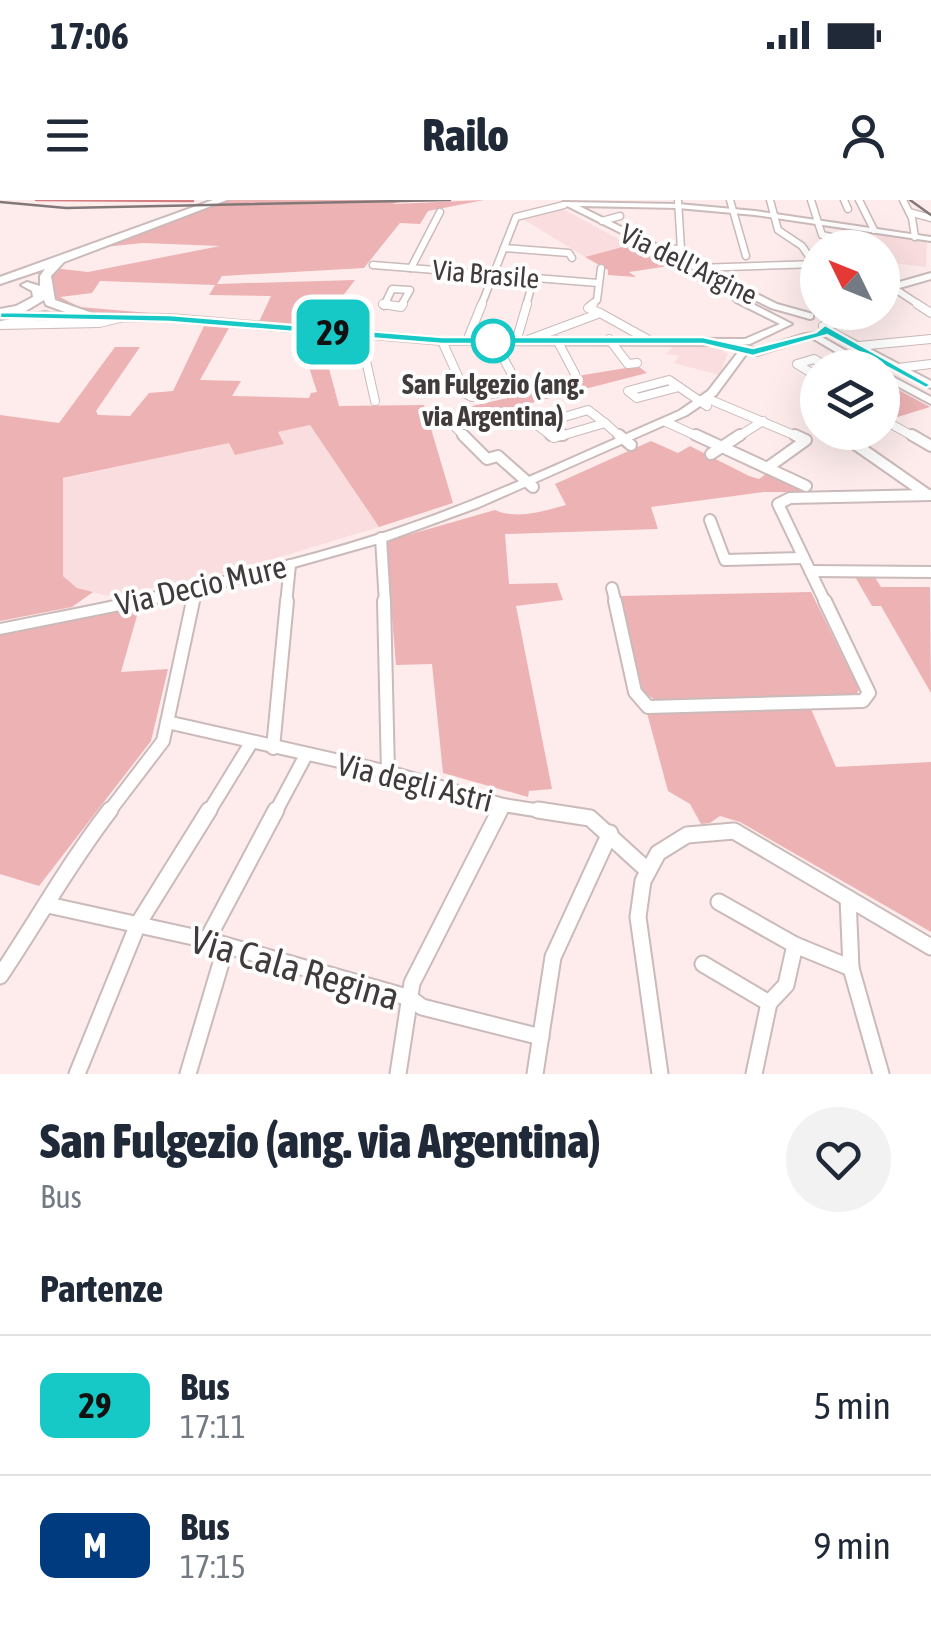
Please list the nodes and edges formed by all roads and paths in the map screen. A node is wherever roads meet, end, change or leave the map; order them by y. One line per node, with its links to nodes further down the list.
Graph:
1 (548, 200): 7 (street)
2 (730, 200): 12 (street)
3 (770, 200): 15 (street)
4 (810, 200): 19 (street)
5 (902, 200): 14 (street)
6 (214, 202): 25 (highway); 40 (highway)
7 (570, 203): 8 (street); 18 (street, Via dell'Argine); 27 (street); 53 (street, Via dell'Argine)
8 (678, 203): 12 (street); 28 (street)
9 (861, 203): 10 (street); 21 (street)
10 (846, 205)
11 (922, 206): 16 (street)
12 (732, 211): 15 (street); 29 (street)
13 (440, 212): 33 (street)
14 (910, 212): 16 (street); 23 (street)
15 (774, 215): 19 (street); 26 (street)
16 (931, 215)
17 (620, 216): 18 (street)
18 (602, 221): 28 (street, Via dell'Argine)
19 (818, 222): 20 (street); 21 (street)
20 (820, 230)
21 (874, 230)
22 (900, 234): 23 (street)
23 (915, 237): 24 (street)
24 (931, 239)
25 (114, 240): 40 (highway); 49 (highway)
26 (800, 245)
27 (504, 248): 30 (street); 37 (street)
28 (656, 248): 36 (street, Via dell'Argine)
29 (746, 256)
30 (572, 258)
31 (373, 265): 33 (street, Via Brasile)
32 (800, 267): 36 (street)
33 (411, 268): 34 (street, Via Brasile)
34 (422, 268): 37 (street, Via Brasile); 43 (street)
35 (601, 268): 41 (street)
36 (697, 268): 46 (street, Via dell'Argine)
37 (495, 274): 39 (street, Via Brasile); 63 (street)
38 (931, 276): 42 (street)
39 (534, 277): 41 (street, Via Brasile); 57 (street)
40 (0, 280): 52 (highway)
41 (598, 283): 47 (street)
42 (900, 285)
43 (410, 290)
44 (900, 295): 45 (street)
45 (929, 310)
46 (800, 312)
47 (600, 313): 57 (street); 59 (street)
48 (45, 316): 49 (street); 52 (highway)
49 (92, 317): 50 (street)
50 (126, 317): 52 (street); 56 (street)
51 (800, 318): 53 (street)
52 (0, 319)
53 (786, 324): 55 (street, Via dell'Argine); 66 (street)
54 (825, 330): 55 (street)
55 (818, 332): 65 (street); 66 (street); 67 (street)
56 (360, 334): 61 (street); 78 (street)
57 (523, 338): 62 (street); 64 (street)
58 (608, 339): 59 (street); 62 (street); 69 (street)
59 (647, 339): 66 (street)
60 (931, 339): 65 (street)
61 (442, 340): 63 (street); 64 (street)
62 (557, 340): 73 (street)
63 (467, 341): 64 (street)
64 (494, 341)
65 (859, 346): 68 (street)
66 (747, 349): 77 (street, Via Decio Mure)
67 (845, 350)
68 (866, 350)
69 (637, 363)
70 (931, 364): 71 (street)
71 (900, 368)
72 (900, 369): 75 (street)
73 (575, 374)
74 (900, 384): 79 (street)
75 (931, 385)
76 (679, 387): 76 (street); 77 (street)
77 (710, 400): 80 (street); 82 (street, Via Decio Mure)
78 (376, 401)
79 (931, 401)
80 (763, 421): 87 (street); 89 (street)
81 (606, 423): 81 (street); 85 (street)
82 (670, 424): 85 (street, Via Decio Mure); 87 (street)
83 (456, 428): 90 (street)
84 (900, 429): 86 (street)
85 (628, 442): 90 (street, Via Decio Mure)
86 (931, 446)
87 (716, 450): 89 (street)
88 (859, 450): 92 (street)
89 (766, 468): 91 (street)
90 (530, 484): 94 (street, Via Decio Mure)
91 (806, 486)
92 (929, 495): 95 (street)
93 (710, 520): 95 (street)
94 (381, 538): 96 (street, Via Decio Mure); 106 (street)
95 (803, 558): 97 (street)
96 (290, 565): 100 (street, Via Decio Mure); 104 (street)
97 (810, 571): 98 (street); 99 (street)
98 (931, 572)
99 (612, 588)
100 (195, 590): 101 (street, Via Decio Mure); 102 (street)
101 (0, 628)
102 (167, 722): 103 (street, Via degli Astri); 112 (street)
103 (252, 743): 104 (street, Via degli Astri); 113 (street)
104 (272, 748): 105 (street, Via degli Astri)
105 (306, 755): 106 (street, Via degli Astri); 114 (street)
106 (388, 772): 107 (street, Via degli Astri)
107 (503, 806): 108 (street, Via degli Astri); 121 (street)
108 (610, 833): 109 (street, Via degli Astri); 123 (street)
109 (646, 869): 110 (street); 128 (street)
110 (848, 898): 117 (street); 119 (street)
111 (719, 902): 115 (street)
112 (48, 905): 113 (street, Via Cala Regina); 120 (street)
113 (138, 924): 114 (street, Via Cala Regina); 124 (street)
114 (207, 940): 116 (street, Via Cala Regina)
115 (795, 945): 119 (street); 122 (street)
116 (226, 946): 121 (street, Via Cala Regina); 125 (street)
117 (931, 947)
118 (703, 964): 122 (street)
119 (851, 968): 130 (street)
120 (0, 976)
121 (410, 998): 123 (street, Via Cala Regina); 126 (street)
122 (770, 1003): 129 (street)
123 (541, 1037): 127 (street)
124 (78, 1074)
125 (188, 1074)
126 (398, 1074)
127 (535, 1074)
128 (660, 1074)
129 (754, 1074)
130 (881, 1074)

